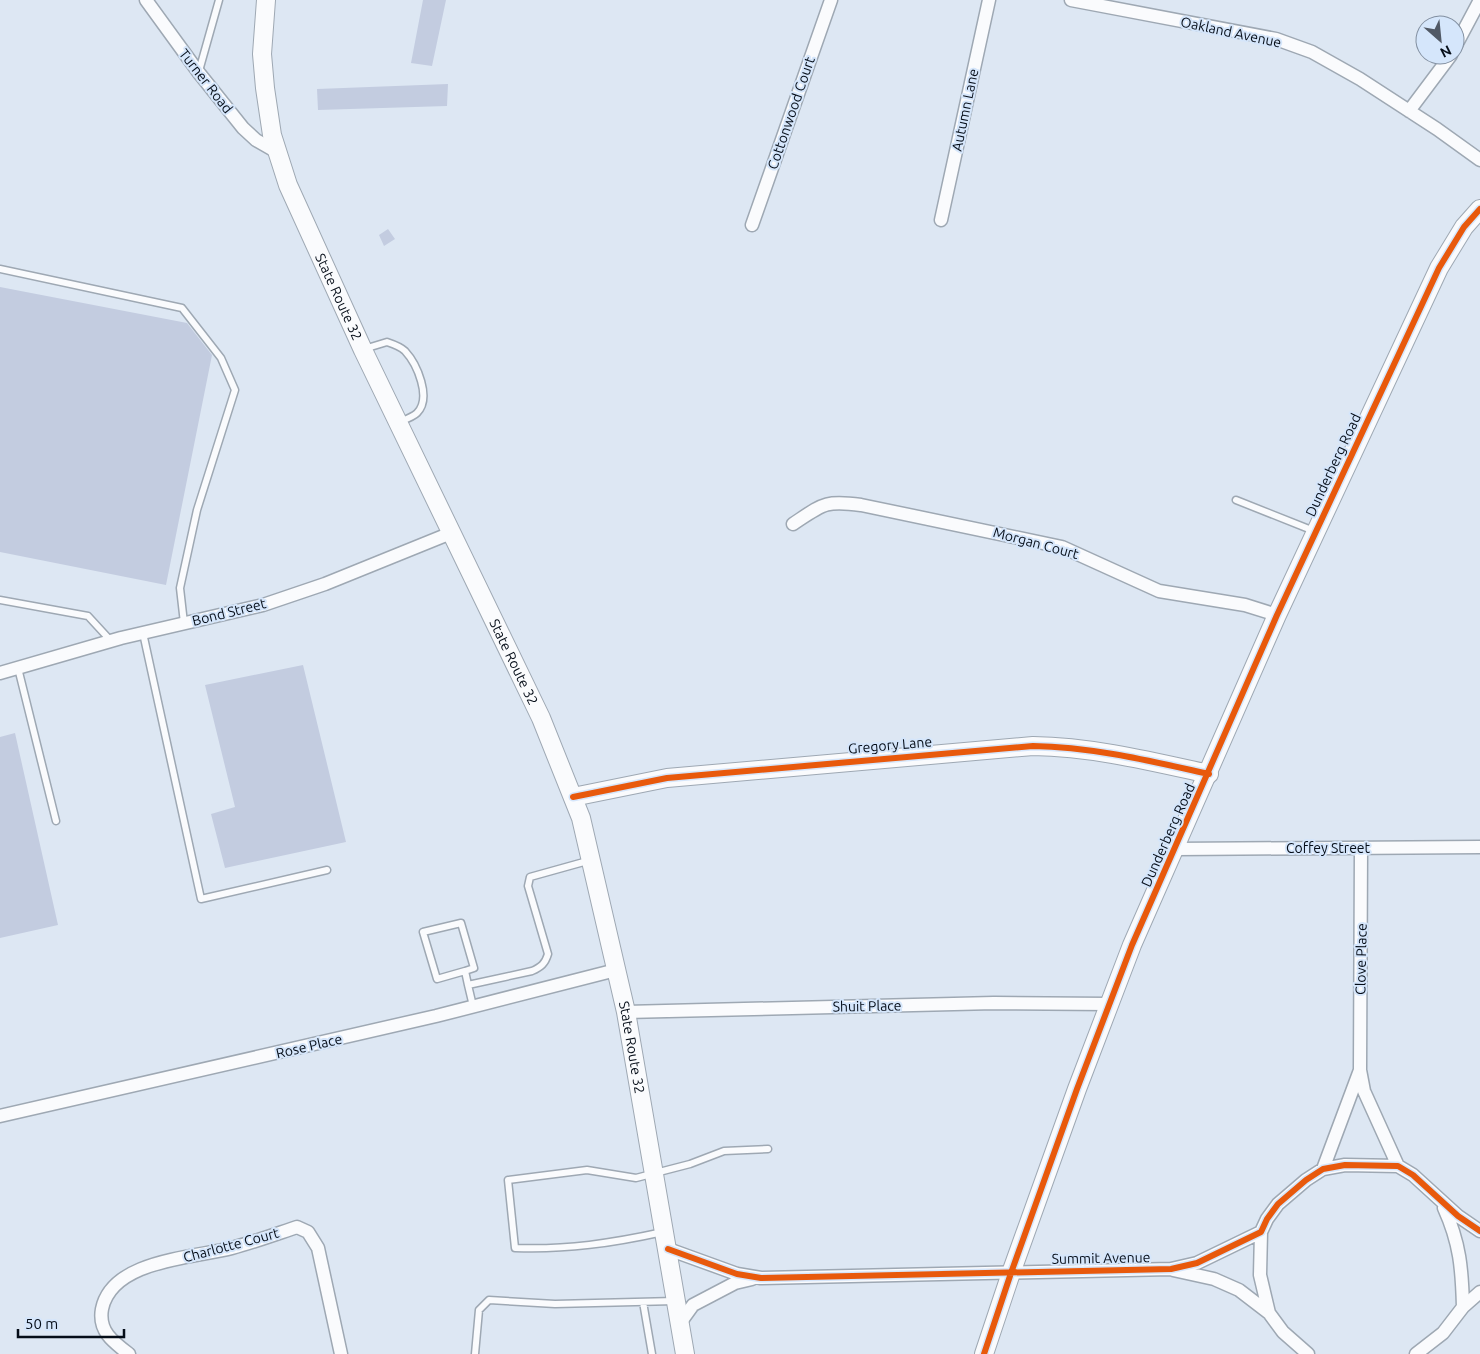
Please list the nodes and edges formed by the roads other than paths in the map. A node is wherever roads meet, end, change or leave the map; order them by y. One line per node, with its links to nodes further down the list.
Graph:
1 (146, 0): 10 (street, Turner Road)
2 (218, 0): 10 (lane)
3 (266, 0): 12 (street, State Route 32)
4 (831, 0): 16 (street, Cottonwood Court)
5 (989, 0): 15 (street, Autumn Lane)
6 (1071, 0): 11 (street, Oakland Avenue)
7 (1480, 0): 8 (street)
8 (1465, 28)
9 (1443, 65): 11 (street)
10 (199, 73): 12 (street, Turner Road)
11 (1409, 110): 13 (street, Oakland Avenue)
12 (277, 152): 18 (street, State Route 32)
13 (1480, 160)
14 (1480, 209): 22 (street, Dunderberg Road)
15 (941, 220)
16 (752, 225)
17 (0, 269): 26 (lane)
18 (363, 350): 19 (street, State Route 32); 19 (lane)
19 (398, 423): 23 (street, State Route 32)
20 (1236, 500): 22 (lane)
21 (793, 524): 25 (street, Morgan Court)
22 (1316, 532): 25 (street, Dunderberg Road)
23 (451, 533): 26 (street, Bond Street); 32 (street, State Route 32)
24 (0, 600): 28 (lane)
25 (1277, 615): 31 (street, Dunderberg Road)
26 (184, 623): 27 (street, Bond Street)
27 (143, 633): 28 (street, Bond Street); 38 (lane)
28 (111, 641): 29 (street, Bond Street)
29 (18, 668): 30 (street, Bond Street); 33 (lane)
30 (0, 673)
31 (1208, 774): 32 (street, Gregory Lane); 36 (street, Dunderberg Road)
32 (573, 797): 37 (street, State Route 32)
33 (56, 821)
34 (1480, 847): 35 (street, Coffey Street)
35 (1361, 848): 36 (street, Coffey Street); 45 (street, Clove Place)
36 (1176, 849): 42 (street, Dunderberg Road)
37 (592, 860): 39 (street, State Route 32); 41 (lane)
38 (327, 870)
39 (616, 970): 43 (street, Rose Place); 44 (street, State Route 32)
40 (465, 971): 40 (lane); 41 (lane)
41 (468, 985): 43 (lane)
42 (1108, 1004): 44 (street, Shuit Place); 57 (street, Dunderberg Road)
43 (473, 1006): 46 (street, Rose Place)
44 (626, 1012): 50 (street, State Route 32)
45 (1360, 1070): 48 (street, Clove Place); 49 (street, Clove Place)
46 (0, 1116)
47 (768, 1149): 50 (lane)
48 (1398, 1166): 49 (street); 51 (street)
49 (1323, 1169): 54 (street, Summit Avenue)
50 (654, 1175): 52 (street, State Route 32); 52 (lane)
51 (1441, 1200): 53 (street); 62 (street)
52 (665, 1231): 55 (street, State Route 32)
53 (1480, 1231)
54 (1261, 1232): 56 (street, Summit Avenue); 63 (street, Summit Avenue)
55 (668, 1249): 58 (street, Summit Avenue); 60 (street, State Route 32)
56 (1171, 1269): 57 (street, Summit Avenue); 63 (street, Summit Avenue)
57 (1010, 1273): 58 (street, Summit Avenue); 70 (street, Dunderberg Road)
58 (761, 1278): 64 (street)
59 (1480, 1292): 62 (street)
60 (676, 1301): 61 (lane); 64 (street, State Route 32)
61 (643, 1302): 67 (lane); 68 (lane)
62 (1463, 1307): 72 (street)
63 (1269, 1313): 71 (street, Summit Avenue)
64 (680, 1323): 69 (street, State Route 32)
65 (129, 1354): 66 (street, Charlotte Court)
66 (341, 1354)
67 (475, 1354)
68 (652, 1354)
69 (685, 1354)
70 (984, 1354)
71 (1308, 1354)
72 (1416, 1354)

